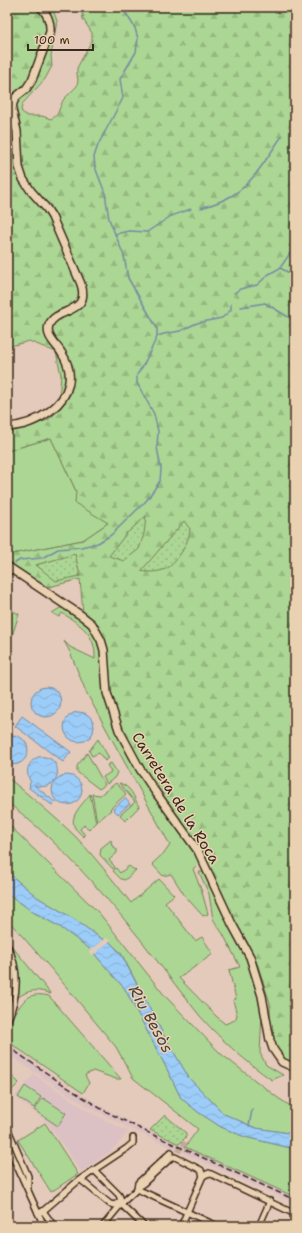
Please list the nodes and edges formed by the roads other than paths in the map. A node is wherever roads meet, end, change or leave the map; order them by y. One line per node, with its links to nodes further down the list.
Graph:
1 (41, 7): 2 (street)
2 (7, 427)
3 (7, 566): 6 (street, Carretera de la Roca)
4 (7, 945): 5 (street)
5 (8, 1021)
6 (295, 1068)
7 (7, 1127): 16 (street)
8 (133, 1138): 12 (street)
9 (7, 1144): 16 (street)
10 (178, 1152): 11 (street)
11 (173, 1155): 13 (street); 15 (street)
12 (94, 1169): 14 (street); 18 (street)
13 (203, 1176): 17 (street); 21 (street)
14 (80, 1180): 14 (street); 19 (street); 20 (street)
15 (137, 1189): 18 (street); 21 (street)
16 (27, 1190): 19 (street)
17 (270, 1201): 22 (street); 29 (street)
18 (122, 1203): 20 (street); 26 (street)
19 (41, 1212): 23 (street); 24 (street)
20 (115, 1212): 25 (street)
21 (187, 1212): 27 (street); 28 (street)
22 (295, 1214)
23 (44, 1226)
24 (54, 1226)
25 (103, 1226)
26 (144, 1226)
27 (181, 1226)
28 (217, 1226)
29 (259, 1226)

